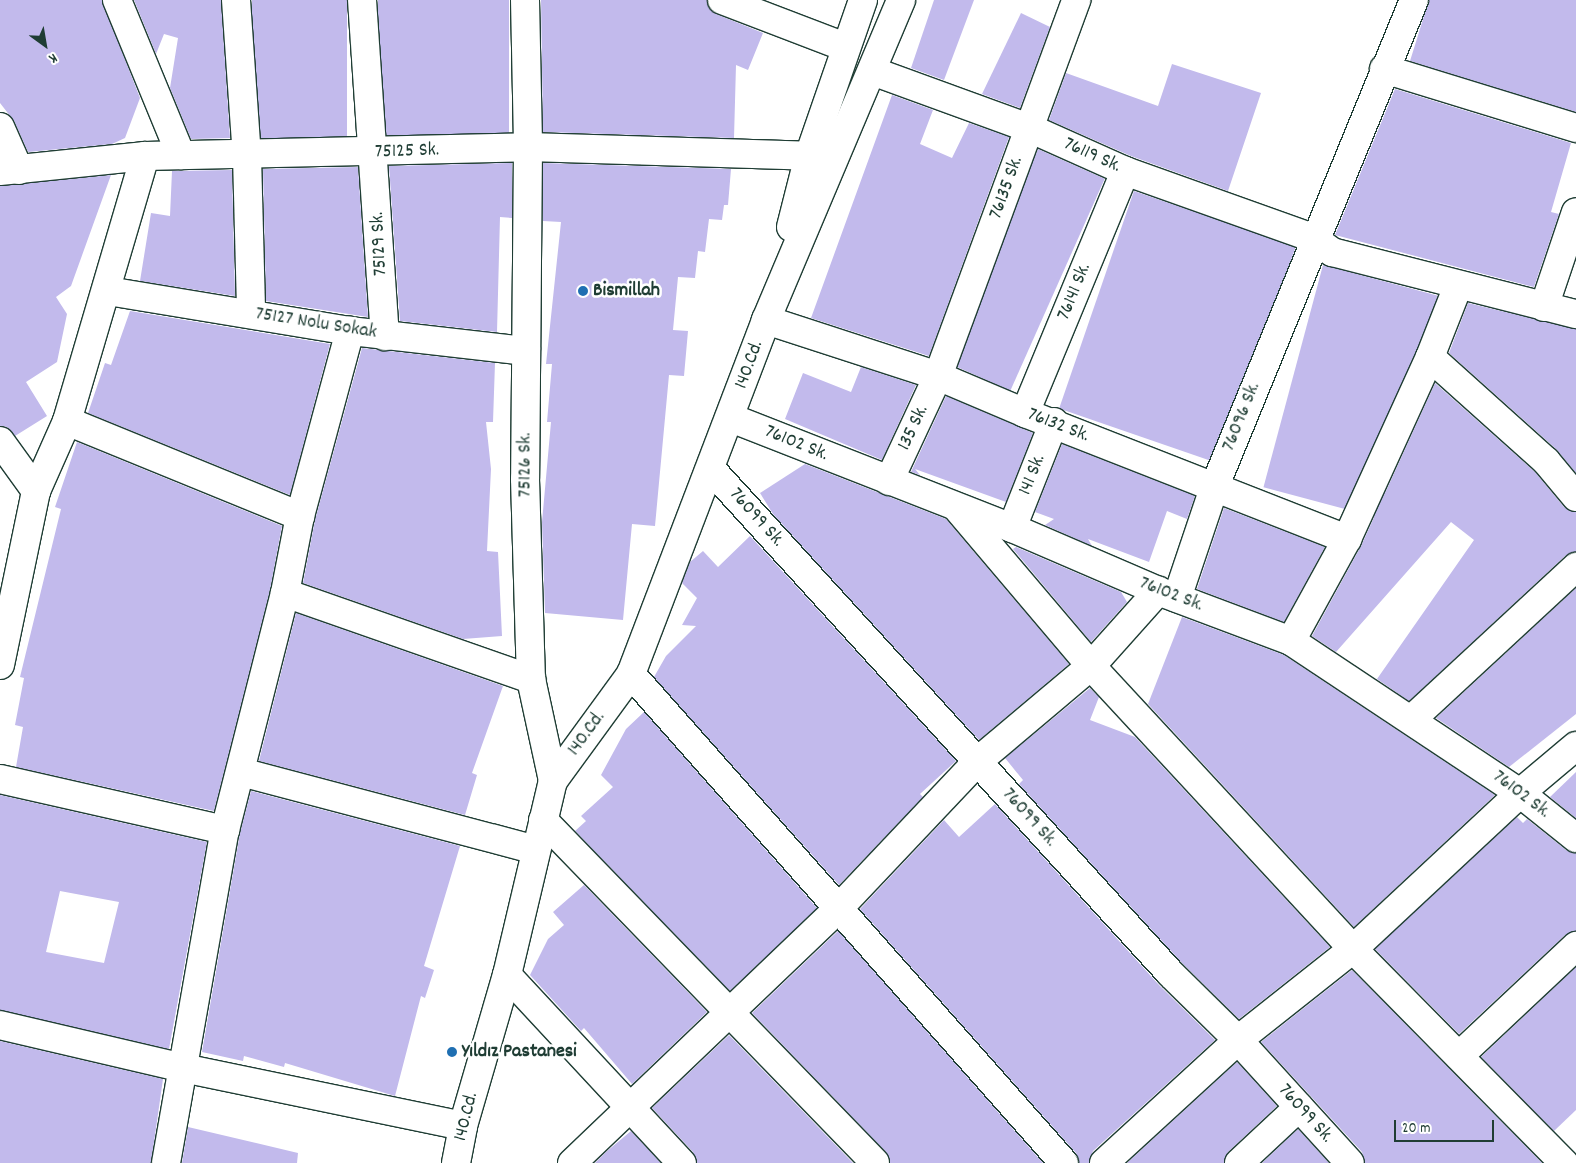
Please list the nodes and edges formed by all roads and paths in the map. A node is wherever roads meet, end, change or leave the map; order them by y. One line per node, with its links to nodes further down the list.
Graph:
1 (117, 0): 18 (street)
2 (236, 0): 20 (street)
3 (362, 0): 17 (street, 75129 Sk.)
4 (525, 0): 16 (street, 75126 Sk.)
5 (722, 0): 10 (street)
6 (863, 0): 10 (street, 140.Cd.)
7 (901, 0): 12 (street, 140.Cd.)
8 (1076, 0): 14 (street, 76135 Sk.)
9 (1414, 0): 11 (street, 76096 Sk.)
10 (845, 47): 21 (street, 140.Cd.)
11 (1384, 69): 15 (street); 25 (street, 76096 Sk.)
12 (872, 71): 14 (street, 76119 Sk.); 31 (street, 140.Cd.)
13 (0, 127): 22 (street)
14 (1029, 128): 23 (street, 76119 Sk.); 36 (street, 76135 Sk.)
15 (1576, 128)
16 (528, 147): 17 (street, 75125 Sk.); 21 (street, 75125 Sk.); 34 (street, 75126 Sk.)
17 (375, 153): 20 (street, 75125 Sk.); 33 (street, 75129 Sk.)
18 (181, 155): 19 (street, 75125 Sk.); 20 (street, 75125 Sk.)
19 (145, 156): 22 (street, 75125 Sk.); 27 (street)
20 (247, 156): 29 (street)
21 (809, 156): 31 (street, 140.Cd.)
22 (9, 171)
23 (1125, 171): 25 (street, 76119 Sk.); 37 (street, 76141 Sk.)
24 (1576, 212): 28 (street)
25 (1313, 238): 26 (street, 76119 Sk.); 44 (street, 76096 Sk.)
26 (1458, 286): 28 (street, 76119 Sk.); 35 (street)
27 (108, 291): 29 (street, 75127 Nolu Sokak); 39 (street)
28 (1544, 307): 30 (street, 76119 Sk.)
29 (251, 313): 32 (street, 75127 Nolu Sokak)
30 (1576, 314)
31 (766, 320): 36 (street, 76132 Sk.); 38 (street, 140.Cd.)
32 (350, 332): 33 (street, 75127 Nolu Sokak); 48 (street)
33 (385, 336): 34 (street, 75127 Nolu Sokak)
34 (526, 351): 58 (street, 75126 Sk.)
35 (1430, 357): 46 (street); 50 (street)
36 (938, 376): 37 (street, 76132 Sk.); 43 (street, 135 Sk.)
37 (1025, 414): 40 (street, 76132 Sk.)
38 (731, 418): 42 (street, 140.Cd.); 43 (street, 76102 Sk.)
39 (67, 421): 45 (street); 48 (street)
40 (1054, 422): 44 (street, 76132 Sk.); 49 (street, 141 Sk.)
41 (0, 442): 45 (street)
42 (711, 469): 57 (street, 140.Cd.); 61 (street, 76099 Sk.)
43 (889, 481): 47 (street, 76102 Sk.)
44 (1214, 488): 50 (street, 76132 Sk.); 53 (street, 76096 Sk.)
45 (36, 491): 55 (street)
46 (1576, 497)
47 (956, 506): 49 (street, 76102 Sk.); 56 (street)
48 (300, 516): 52 (street)
49 (1012, 528): 53 (street, 76102 Sk.)
50 (1347, 539): 54 (street)
51 (1576, 567): 59 (street)
52 (285, 593): 58 (street); 62 (street)
53 (1168, 594): 54 (street, 76102 Sk.); 56 (street)
54 (1291, 641): 59 (street, 76102 Sk.)
55 (0, 665)
56 (1091, 666): 61 (street); 72 (street)
57 (631, 674): 64 (street, 140.Cd.); 70 (street)
58 (531, 679): 64 (street, 75126 Sk.)
59 (1412, 719): 65 (street, 76102 Sk.)
60 (1576, 746): 65 (street)
61 (978, 761): 70 (street); 76 (street, 76099 Sk.)
62 (240, 772): 67 (street); 69 (street)
63 (0, 779): 67 (street)
64 (553, 781): 66 (street, 140.Cd.)
65 (1520, 793): 68 (street, 76102 Sk.); 72 (street)
66 (543, 820): 69 (street, 140.Cd.); 74 (street)
67 (225, 830): 78 (street)
68 (1576, 838)
69 (536, 850): 73 (street, 140.Cd.)
70 (838, 910): 74 (street); 86 (street)
71 (1576, 946): 77 (street)
72 (1353, 949): 76 (street); 77 (street)
73 (507, 975): 80 (street); 81 (street, 140.Cd.)
74 (730, 1016): 80 (street); 85 (street)
75 (0, 1025): 78 (street)
76 (1238, 1040): 79 (street, 76099 Sk.); 87 (street)
77 (1459, 1056): 90 (street)
78 (183, 1068): 81 (street); 82 (street)
79 (1299, 1107): 88 (street); 89 (street, 76099 Sk.)
80 (630, 1109): 83 (street); 84 (street)
81 (461, 1151)
82 (166, 1163)
83 (572, 1163)
84 (682, 1163)
85 (875, 1163)
86 (1064, 1163)
87 (1104, 1163)
88 (1239, 1163)
89 (1350, 1163)
90 (1564, 1163)

